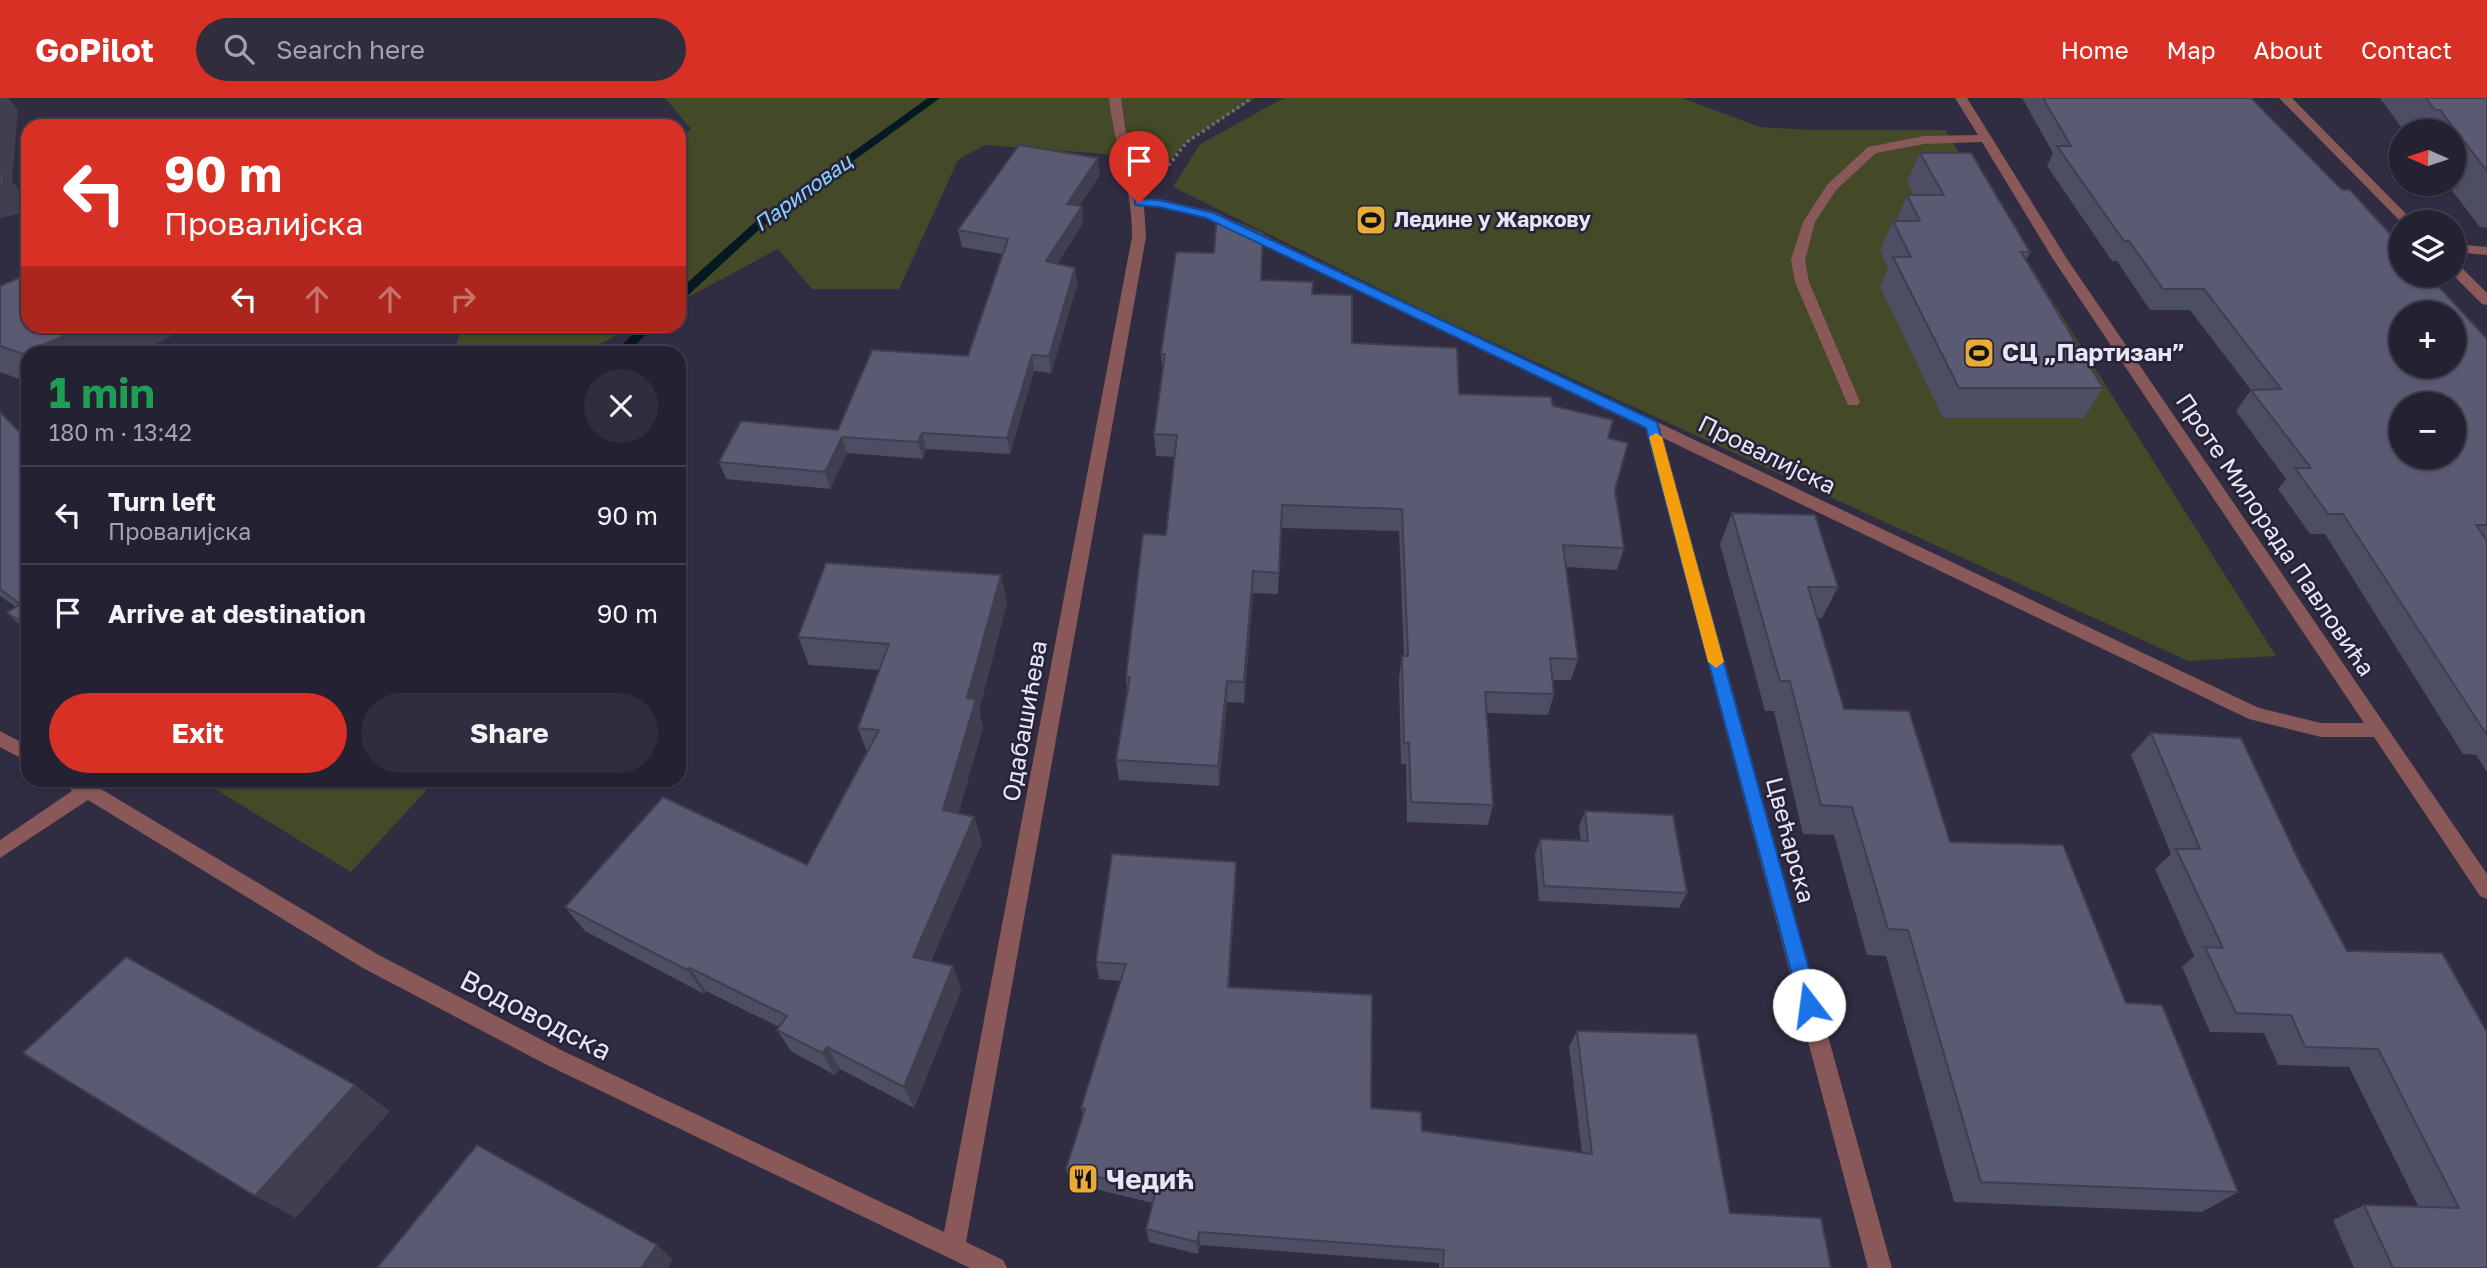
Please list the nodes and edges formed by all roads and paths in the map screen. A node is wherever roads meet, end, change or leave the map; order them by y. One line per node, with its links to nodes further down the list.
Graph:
1 (1115, 98): 6 (street, Одабашићева)
2 (1252, 98): 6 (path)
3 (1961, 98): 5 (street, Проте Милорада Павловића)
4 (2285, 98): 7 (street)
5 (1986, 138): 12 (street); 14 (street, Проте Милорада Павловића)
6 (1139, 203): 13 (street, Провалијска); 21 (street, Одабашићева)
7 (2396, 210)
8 (2466, 249): 9 (street)
9 (2487, 251)
10 (2466, 280): 11 (street)
11 (2487, 301)
12 (1853, 402)
13 (1652, 425): 14 (street, Провалијска); 23 (street, Цвећарска)
14 (2380, 730): 20 (street, Проте Милорада Павловића)
15 (0, 738): 16 (street)
16 (21, 751)
17 (78, 787): 19 (street)
18 (81, 787): 21 (street, Водоводска)
19 (0, 850)
20 (2487, 890)
21 (953, 1248): 22 (street, Водоводска)
22 (995, 1268)
23 (1880, 1268)

